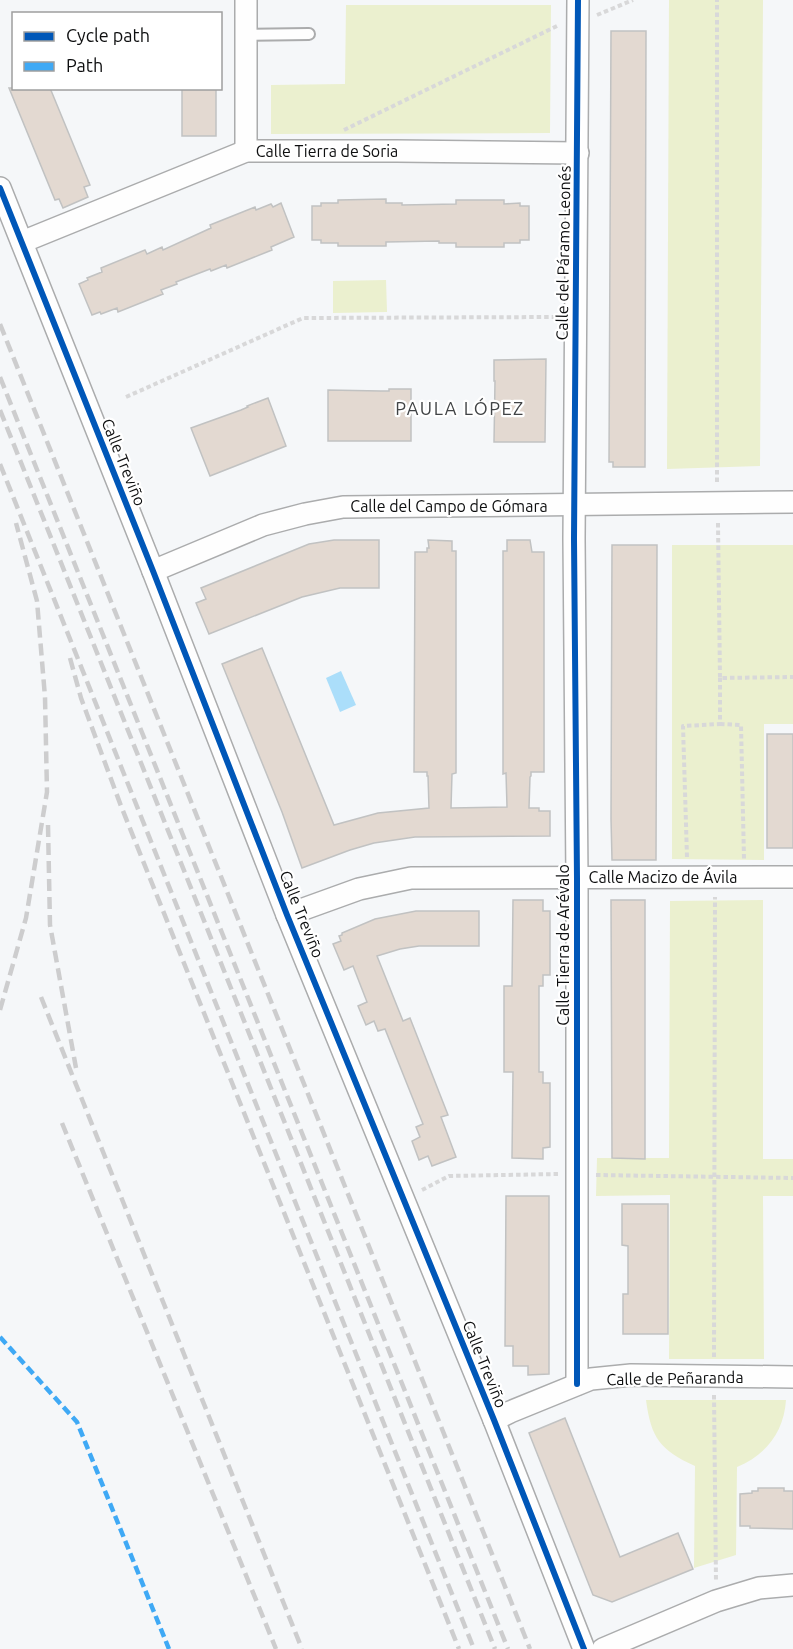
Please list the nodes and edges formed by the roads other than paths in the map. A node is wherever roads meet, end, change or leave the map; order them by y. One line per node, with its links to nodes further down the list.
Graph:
1 (246, 0): 4 (street)
2 (578, 8): 6 (street, Calle del Páramo Leonés)
3 (309, 34): 4 (lane)
4 (246, 35): 5 (street)
5 (246, 151): 6 (street, Calle Tierra de Soria); 8 (street, Calle Tierra de Soria)
6 (578, 153): 10 (street, Calle del Páramo Leonés)
7 (0, 188): 8 (street, Calle Treviño)
8 (22, 242): 11 (street, Calle Treviño)
9 (793, 502): 10 (street, Calle del Campo de Gómara)
10 (574, 506): 11 (street, Calle del Campo de Gómara); 13 (street, Calle Tierra de Arévalo)
11 (153, 571): 14 (street, Calle Treviño)
12 (793, 877): 13 (street, Calle Macizo de Ávila)
13 (577, 878): 14 (street, Calle Macizo de Ávila); 16 (street, Calle Tierra de Arévalo)
14 (287, 915): 17 (street, Calle Treviño)
15 (793, 1377): 16 (street, Calle de Peñaranda)
16 (577, 1384): 17 (street, Calle de Peñaranda)
17 (494, 1420): 19 (street, Calle Treviño)
18 (793, 1585): 20 (street)
19 (584, 1649)
20 (603, 1649)

